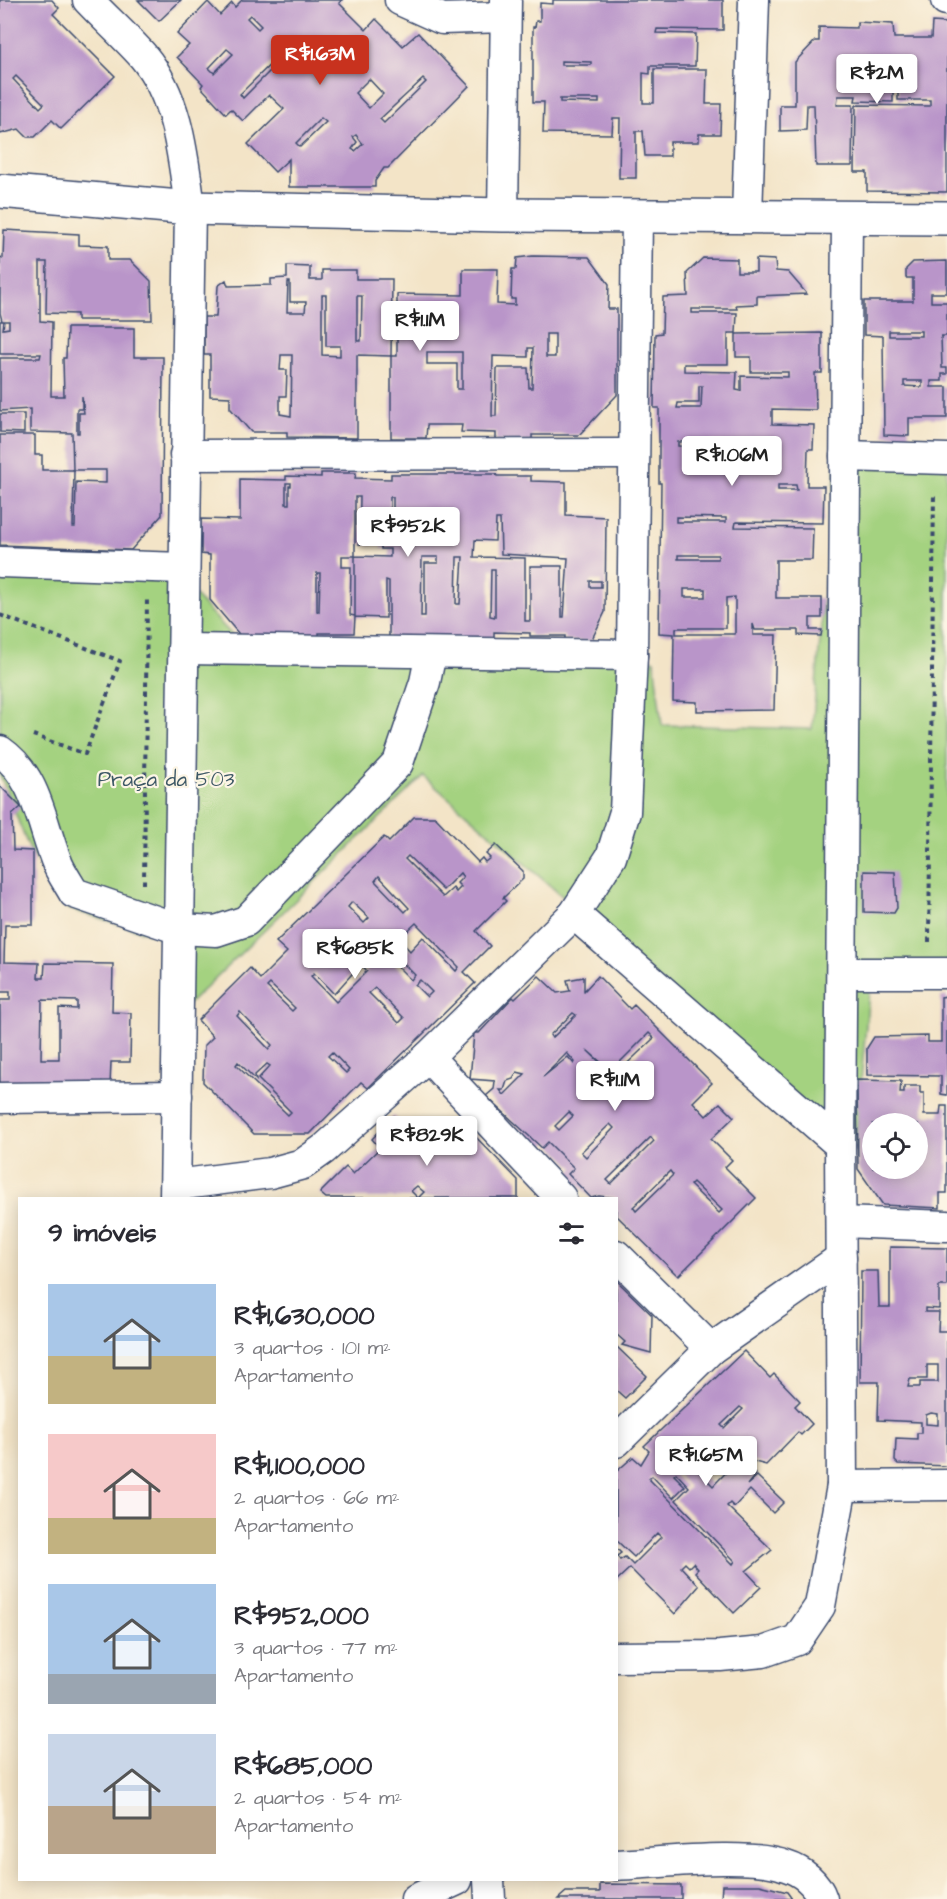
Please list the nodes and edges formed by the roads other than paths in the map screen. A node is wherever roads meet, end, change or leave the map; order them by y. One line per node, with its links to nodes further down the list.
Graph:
1 (88, 0): 6 (street)
2 (400, 0): 4 (street)
3 (754, 0): 9 (street)
4 (506, 8): 7 (street)
5 (0, 191): 6 (street)
6 (190, 208): 7 (street); 12 (street)
7 (503, 215): 8 (street)
8 (637, 216): 9 (street); 13 (street)
9 (747, 216): 10 (street)
10 (848, 217): 11 (street); 14 (street)
11 (947, 218)
12 (185, 454): 13 (street); 17 (street)
13 (633, 454): 20 (street)
14 (845, 456): 15 (street); 24 (street)
15 (947, 459)
16 (0, 562): 17 (street)
17 (183, 568): 18 (street)
18 (183, 649): 19 (street); 23 (street)
19 (431, 653): 20 (street); 23 (street)
20 (632, 655): 22 (street)
21 (0, 751): 23 (street)
22 (574, 914): 26 (street); 29 (street)
23 (179, 929): 27 (street)
24 (842, 973): 25 (street); 29 (street)
25 (938, 973)
26 (428, 1057): 30 (street); 31 (street)
27 (177, 1096): 28 (street); 30 (street)
28 (0, 1098)
29 (840, 1145): 32 (street)
30 (176, 1192)
31 (560, 1197)
32 (841, 1222): 33 (street); 35 (street)
33 (947, 1226)
34 (618, 1257): 36 (street)
35 (841, 1258): 36 (street); 39 (street)
36 (711, 1349): 37 (street)
37 (618, 1440)
38 (947, 1485): 39 (street)
39 (842, 1486): 40 (street)
40 (618, 1657)
41 (618, 1865): 46 (street)
42 (455, 1881): 44 (street)
43 (489, 1881): 45 (street)
44 (416, 1899)
45 (490, 1899)
46 (822, 1899)

